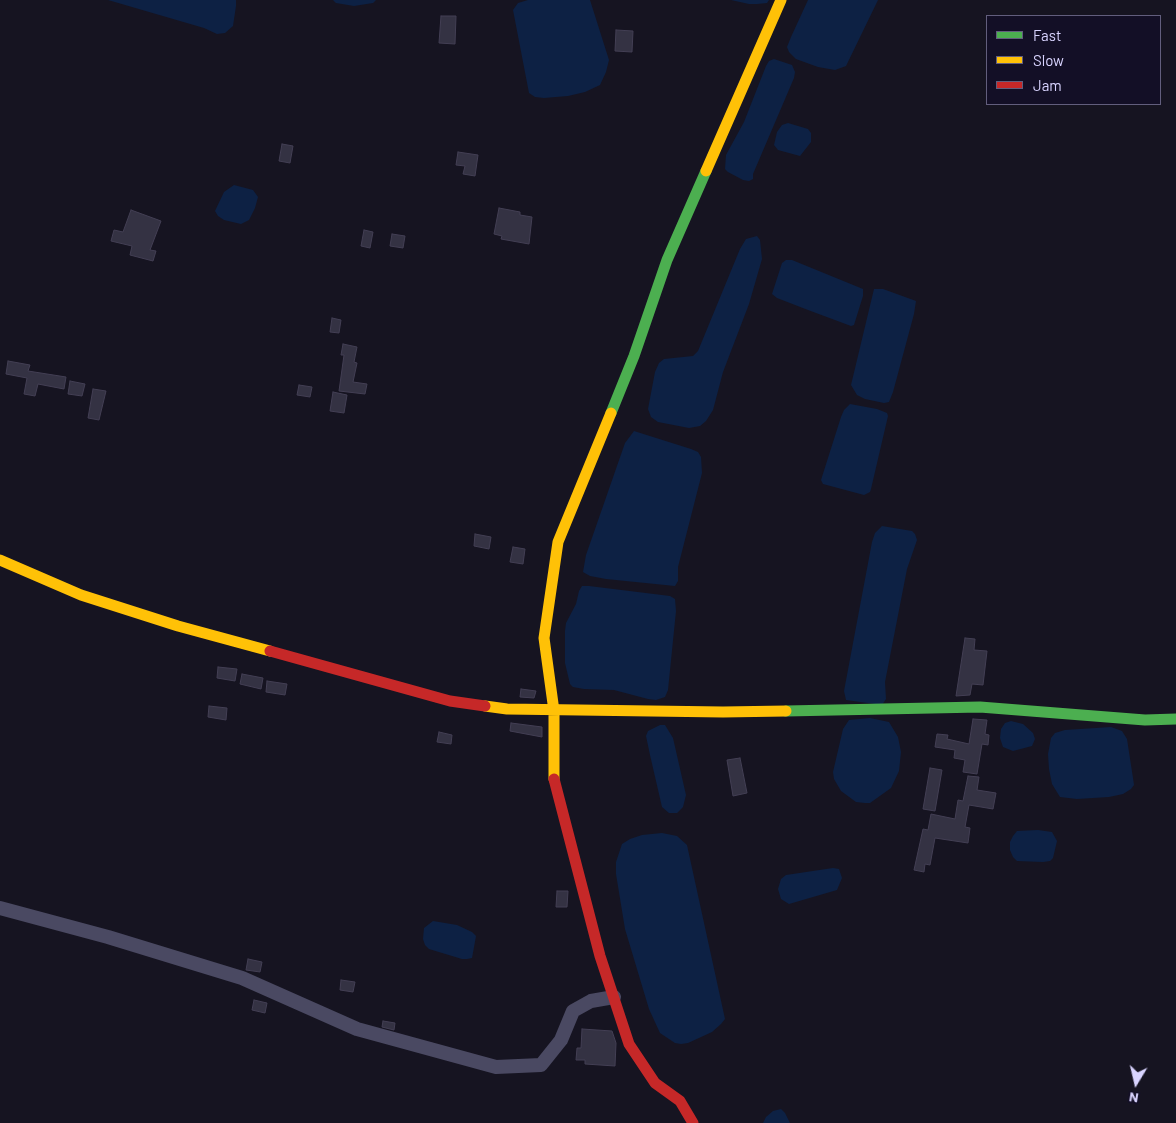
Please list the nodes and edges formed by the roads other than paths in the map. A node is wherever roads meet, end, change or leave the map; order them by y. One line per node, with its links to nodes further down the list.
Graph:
1 (781, 0): 3 (street)
2 (0, 560): 3 (street)
3 (554, 711): 4 (street); 6 (street)
4 (1176, 720)
5 (0, 908): 6 (street)
6 (614, 997): 7 (street)
7 (693, 1123)

